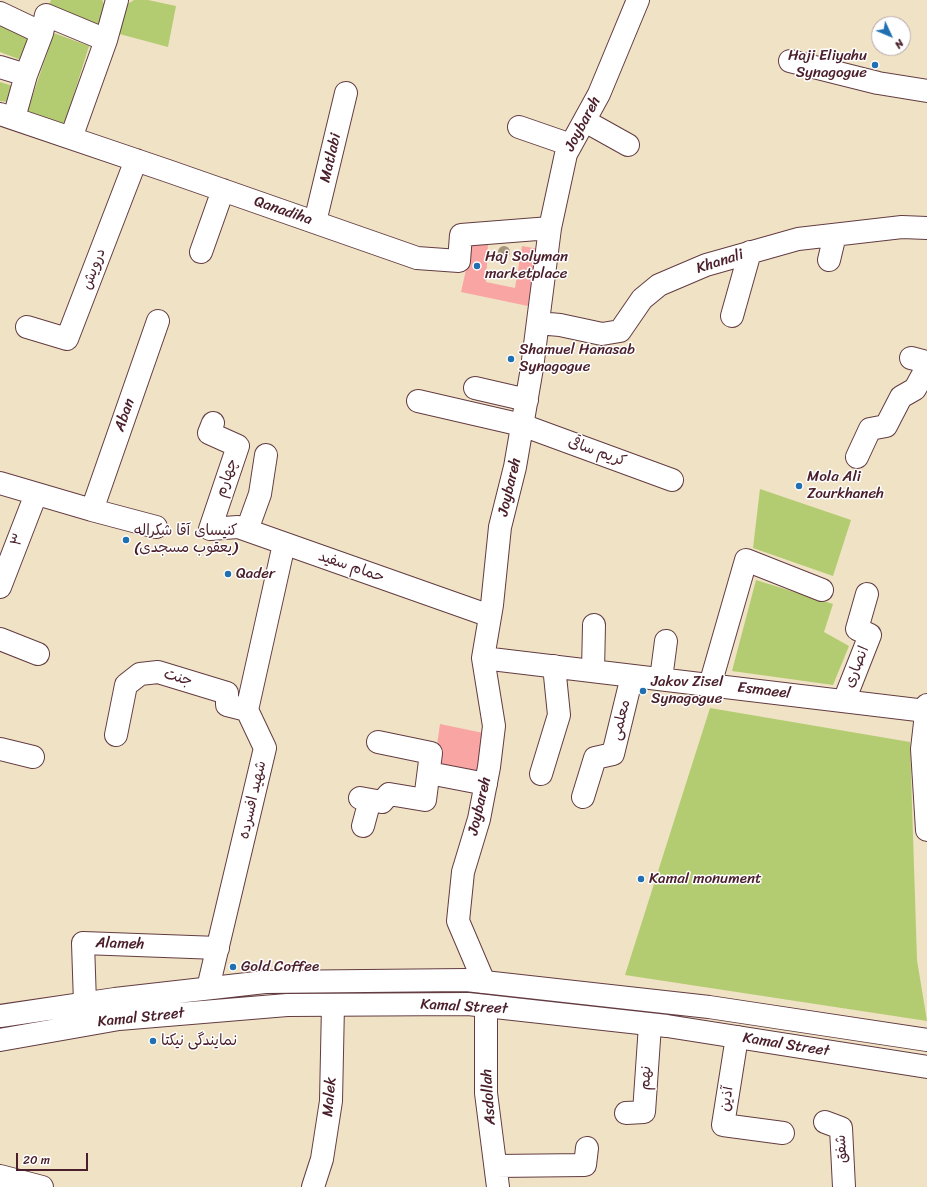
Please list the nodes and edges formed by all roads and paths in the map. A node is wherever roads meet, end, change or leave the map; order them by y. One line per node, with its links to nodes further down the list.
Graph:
1 (117, 0): 5 (street)
2 (638, 0): 12 (street, Joybareh)
3 (0, 13): 4 (street)
4 (42, 33): 5 (street); 8 (street)
5 (106, 40): 14 (street)
6 (790, 61): 9 (street)
7 (0, 67): 8 (street)
8 (26, 76): 11 (street)
9 (927, 91)
10 (346, 93): 19 (street, Matlabi)
11 (7, 116): 14 (street, Qanadiha)
12 (585, 121): 15 (street, Joybareh); 16 (street)
13 (519, 127): 15 (street)
14 (71, 138): 17 (street, Qanadiha)
15 (571, 145): 20 (street, Joybareh)
16 (628, 145)
17 (136, 160): 18 (street, Qanadiha); 29 (street, درویش)
18 (223, 190): 19 (street, Qanadiha); 23 (street)
19 (315, 222): 20 (street, Qanadiha)
20 (550, 228): 28 (street, Joybareh)
21 (927, 228): 22 (street, Khanali)
22 (835, 235): 24 (street, Khanali); 25 (street)
23 (201, 252)
24 (750, 252): 26 (street); 28 (street, Khanali)
25 (829, 260)
26 (732, 316)
27 (158, 321): 42 (street, Aban)
28 (538, 323): 33 (street, Joybareh)
29 (27, 327)
30 (922, 363): 32 (street)
31 (475, 388): 33 (street)
32 (921, 391): 38 (street)
33 (527, 400): 36 (street, Joybareh)
34 (418, 401): 36 (street, کریم ساقی)
35 (213, 423): 44 (street, چهارم)
36 (522, 425): 39 (street, کریم ساقی); 50 (street, Joybareh)
37 (266, 455): 45 (street)
38 (857, 457)
39 (672, 480)
40 (0, 483): 41 (street)
41 (36, 494): 42 (street); 47 (street, ۳)
42 (92, 510): 43 (street)
43 (156, 527)
44 (210, 529): 45 (street, حمام سفید)
45 (247, 530): 46 (street, حمام سفید)
46 (284, 544): 50 (street, حمام سفید); 63 (street)
47 (0, 587)
48 (822, 590): 60 (street)
49 (867, 594): 61 (street, انصاری)
50 (490, 616): 55 (street, Joybareh)
51 (594, 625): 57 (street)
52 (0, 639): 54 (street)
53 (666, 641): 59 (street)
54 (38, 654)
55 (483, 658): 56 (street, Esmaeel); 70 (street, Joybareh)
56 (554, 666): 57 (street, Esmaeel); 69 (street)
57 (593, 671): 58 (street, Esmaeel)
58 (632, 676): 59 (street, Esmaeel); 71 (street, معلمی)
59 (661, 679): 60 (street, Esmaeel)
60 (710, 685): 61 (street, Esmaeel)
61 (844, 701): 62 (street, Esmaeel)
62 (926, 708): 73 (street)
63 (247, 710): 64 (street, جنت); 74 (street, شهید افسرده)
64 (116, 735)
65 (378, 742): 68 (street)
66 (0, 749): 67 (street)
67 (33, 758)
68 (429, 773): 70 (street); 72 (street)
69 (541, 774)
70 (486, 784): 75 (street, Joybareh)
71 (583, 797)
72 (363, 826)
73 (927, 830)
74 (218, 948): 76 (street, شهید افسرده); 77 (street, Alameh)
75 (484, 982): 76 (street, Kamal Street); 84 (street, Kamal Street)
76 (208, 988): 77 (street, Kamal Street)
77 (85, 1004): 80 (street, Kamal Street)
78 (333, 1005): 79 (street, Kamal Street); 83 (street, Kamal Street); 93 (street, Malek)
79 (486, 1006): 81 (street, Kamal Street); 91 (street, Asdollah)
80 (0, 1016)
81 (650, 1025): 82 (street, Kamal Street); 86 (street, نهم)
82 (737, 1037): 85 (street, Kamal Street); 88 (street, آذین)
83 (0, 1040)
84 (927, 1040)
85 (927, 1067)
86 (626, 1113)
87 (825, 1122): 94 (street, شفق)
88 (783, 1133)
89 (587, 1148): 91 (street)
90 (0, 1176): 92 (street)
91 (497, 1176)
92 (42, 1187)
93 (313, 1187)
94 (844, 1187)

